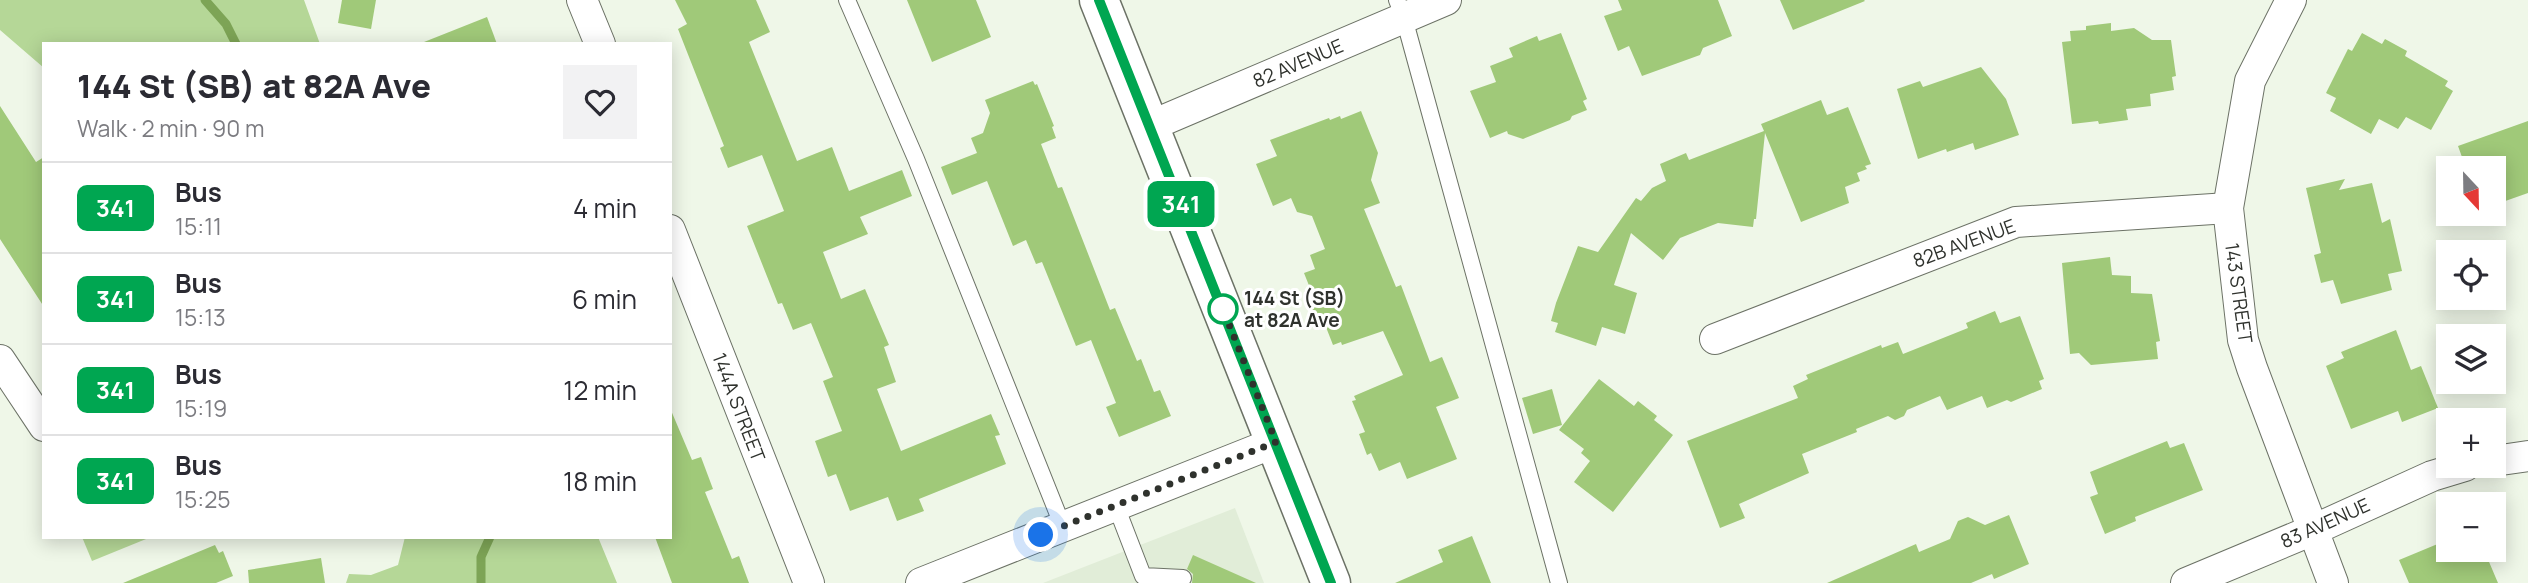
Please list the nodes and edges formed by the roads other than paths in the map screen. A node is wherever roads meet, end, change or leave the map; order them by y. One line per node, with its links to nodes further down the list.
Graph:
1 (582, 0): 7 (street)
2 (847, 0): 19 (lane)
3 (1100, 0): 8 (main road)
4 (1446, 0): 6 (street, 82 AVENUE)
5 (2291, 0): 9 (street, 143 STREET)
6 (1400, 9): 8 (street, 82 AVENUE); 25 (lane)
7 (599, 42)
8 (1150, 126): 14 (main road)
9 (2228, 208): 11 (street, 82B AVENUE); 20 (street, 143 STREET)
10 (672, 235): 22 (street, 144A STREET)
11 (1715, 339)
12 (0, 360): 13 (street)
13 (42, 423)
14 (1276, 442): 18 (street); 24 (main road)
15 (2528, 456): 16 (street)
16 (2506, 459)
17 (2436, 475): 20 (street, 83 AVENUE)
18 (1116, 506): 19 (street); 21 (lane)
19 (1063, 527): 23 (street)
20 (2313, 530): 26 (street, 83 AVENUE); 27 (street, 143 STREET)
21 (1183, 578)
22 (809, 583)
23 (921, 583)
24 (1331, 583)
25 (1559, 583)
26 (2186, 583)
27 (2333, 583)

